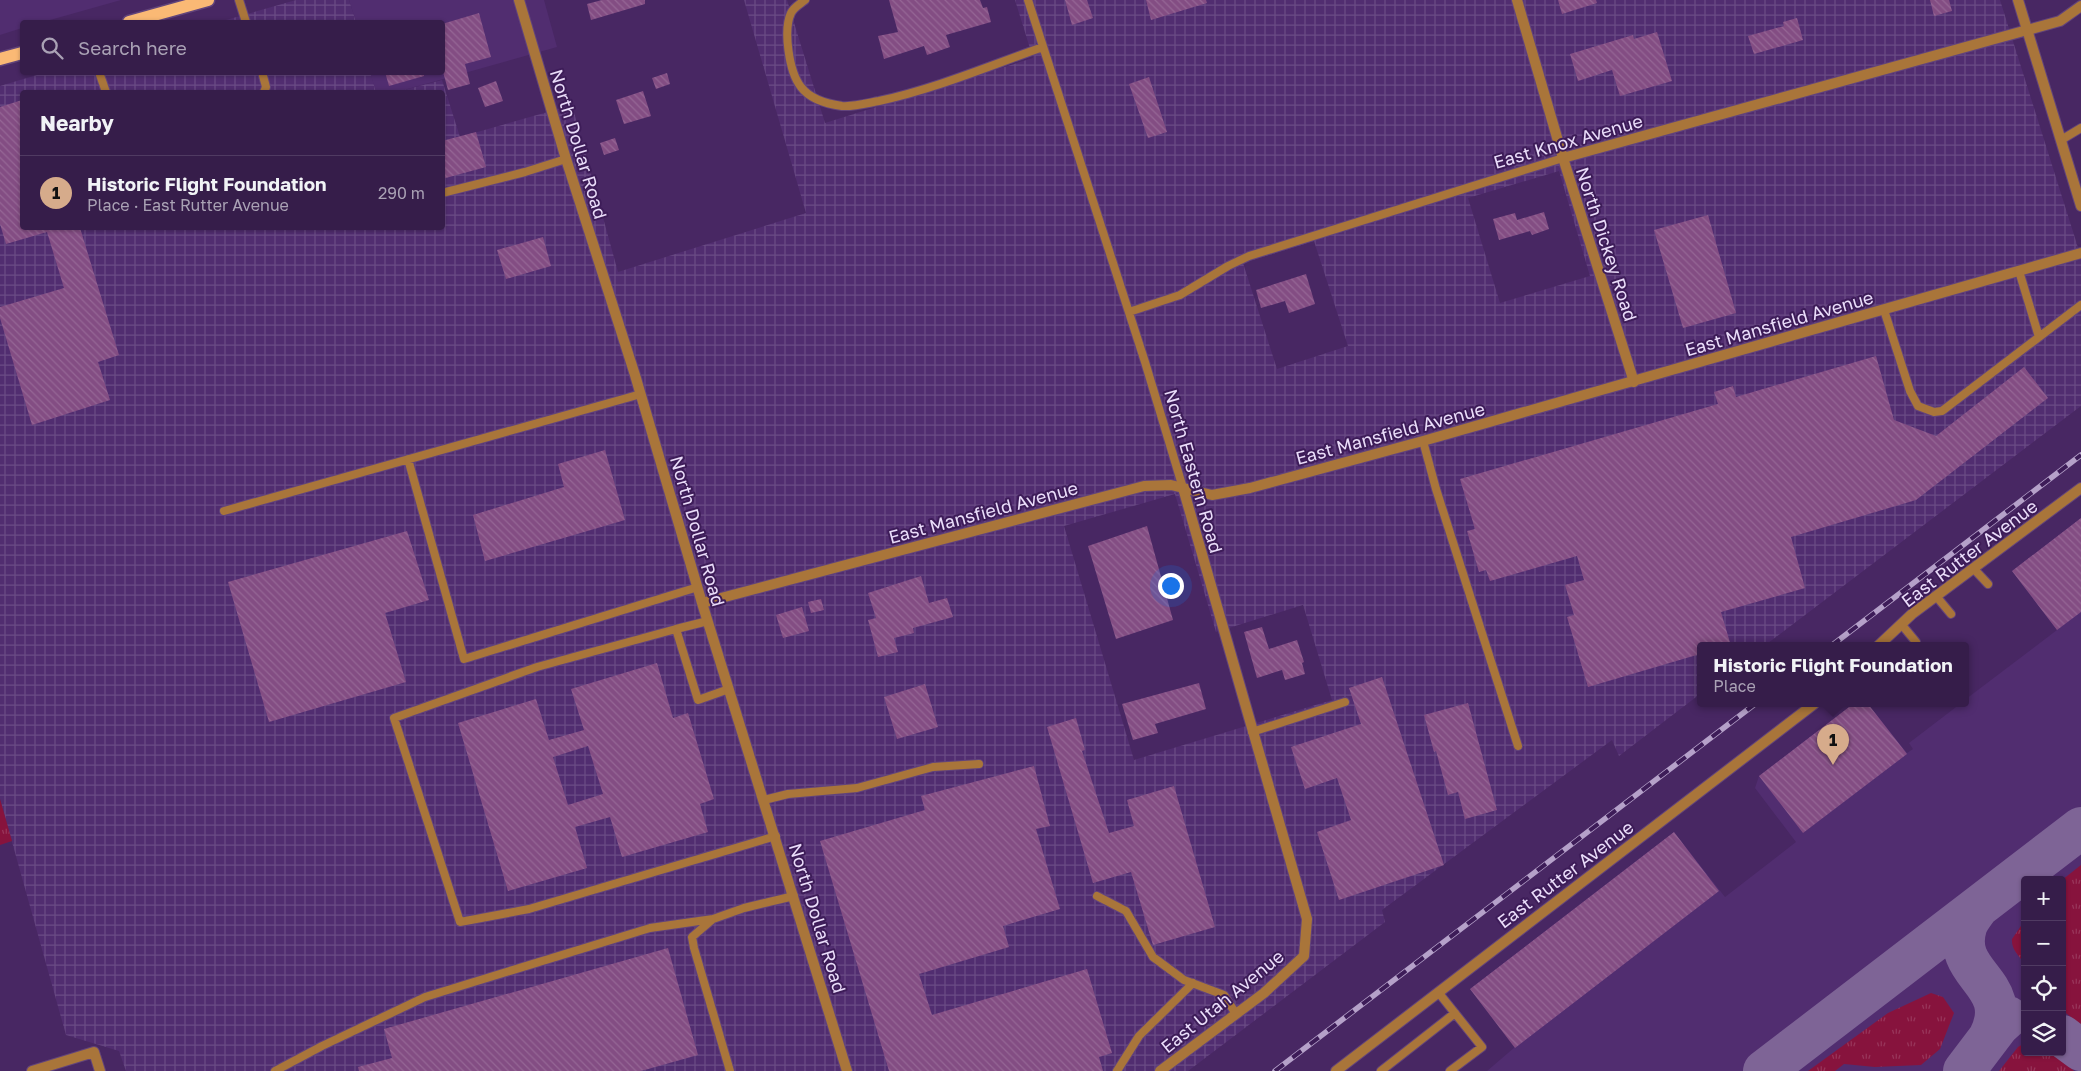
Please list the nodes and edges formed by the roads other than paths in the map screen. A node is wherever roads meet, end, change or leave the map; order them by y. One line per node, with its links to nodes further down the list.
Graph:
1 (208, 0): 9 (main road)
2 (239, 0): 10 (lane)
3 (519, 0): 22 (street, North Dollar Road)
4 (805, 0): 12 (lane)
5 (1028, 0): 12 (lane, North Eastern Road)
6 (1517, 0): 21 (street, North Dickey Road)
7 (2018, 0): 11 (street)
8 (2081, 6): 11 (street, East Knox Avenue)
9 (136, 20)
10 (245, 20)
11 (2027, 31): 20 (street); 21 (street, East Knox Avenue)
12 (1043, 47): 29 (lane, North Eastern Road)
13 (20, 54): 14 (main road)
14 (0, 59)
15 (100, 75): 17 (lane)
16 (263, 75): 18 (lane)
17 (105, 90)
18 (265, 90)
19 (2081, 128): 20 (lane)
20 (2061, 140): 24 (street)
21 (1563, 158): 29 (lane, East Knox Avenue); 31 (street, North Dickey Road)
22 (566, 159): 23 (lane); 32 (street, North Dollar Road)
23 (445, 192)
24 (2081, 206)
25 (2081, 253): 26 (street, East Mansfield Avenue)
26 (2019, 271): 28 (street, East Mansfield Avenue); 30 (lane)
27 (2081, 306): 30 (lane)
28 (1884, 310): 30 (lane); 31 (street, East Mansfield Avenue)
29 (1129, 312): 35 (lane, North Eastern Road)
30 (2040, 337)
31 (1634, 382): 33 (street, East Mansfield Avenue)
32 (641, 394): 34 (lane); 40 (street, North Dollar Road)
33 (1423, 441): 35 (street, East Mansfield Avenue); 53 (lane)
34 (408, 459): 37 (lane); 40 (lane)
35 (1183, 488): 42 (street, East Mansfield Avenue); 52 (street, North Eastern Road)
36 (2081, 488): 38 (street, East Rutter Avenue)
37 (224, 511)
38 (1974, 568): 39 (lane); 41 (street, East Rutter Avenue)
39 (1988, 584)
40 (698, 587): 42 (street, North Dollar Road)
41 (1936, 596): 43 (lane); 45 (street, East Rutter Avenue)
42 (702, 603): 44 (street, North Dollar Road)
43 (1950, 614)
44 (708, 621): 46 (lane); 49 (street, North Dollar Road)
45 (1902, 625): 47 (street, East Rutter Avenue); 48 (lane)
46 (676, 629): 49 (lane); 56 (lane)
47 (1883, 642)
48 (1916, 642)
49 (729, 689): 55 (street, North Dollar Road)
50 (1345, 702): 52 (lane)
51 (1810, 707): 62 (street, East Rutter Avenue)
52 (1252, 732): 60 (street, North Eastern Road)
53 (1518, 746)
54 (979, 764): 55 (lane)
55 (764, 800): 56 (street, North Dollar Road)
56 (776, 836): 57 (street, North Dollar Road)
57 (794, 896): 59 (lane); 69 (street, North Dollar Road)
58 (1098, 896): 61 (lane)
59 (714, 919): 67 (lane); 68 (lane)
60 (1304, 956): 64 (street, East Utah Avenue)
61 (1193, 983): 64 (lane); 70 (lane)
62 (1438, 992): 63 (lane); 72 (street, East Rutter Avenue)
63 (1455, 1013): 73 (lane); 74 (lane)
64 (1236, 1014): 71 (street, East Utah Avenue)
65 (32, 1071): 66 (street)
66 (100, 1071)
67 (275, 1071)
68 (730, 1071)
69 (847, 1071)
70 (1117, 1071)
71 (1160, 1071)
72 (1336, 1071)
73 (1381, 1071)
74 (1450, 1071)

